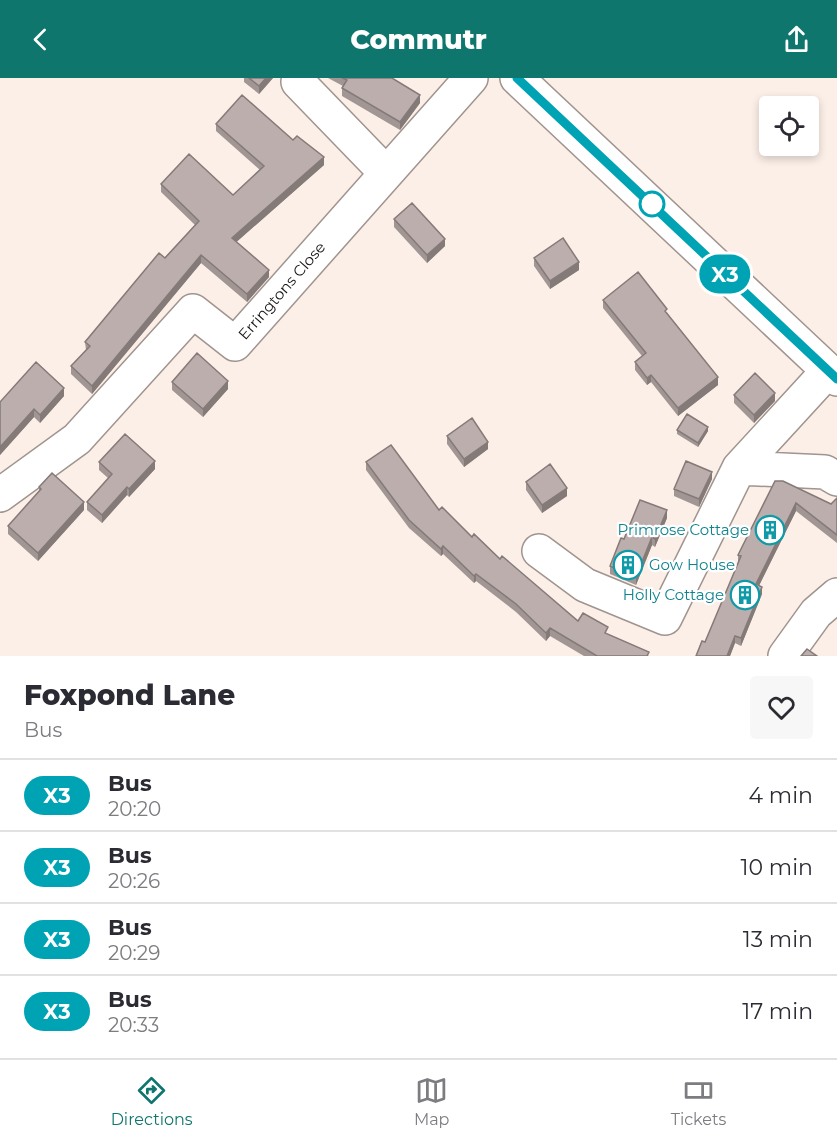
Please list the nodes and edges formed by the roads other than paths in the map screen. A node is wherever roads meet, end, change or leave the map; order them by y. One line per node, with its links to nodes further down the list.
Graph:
1 (471, 78): 4 (street, Erringtons Close)
2 (517, 78): 5 (street)
3 (298, 82): 4 (street)
4 (386, 173): 8 (street, Erringtons Close)
5 (833, 375): 6 (street)
6 (739, 468): 7 (street); 9 (street)
7 (837, 479)
8 (0, 495)
9 (540, 551)
10 (837, 595): 11 (street)
11 (785, 656)

